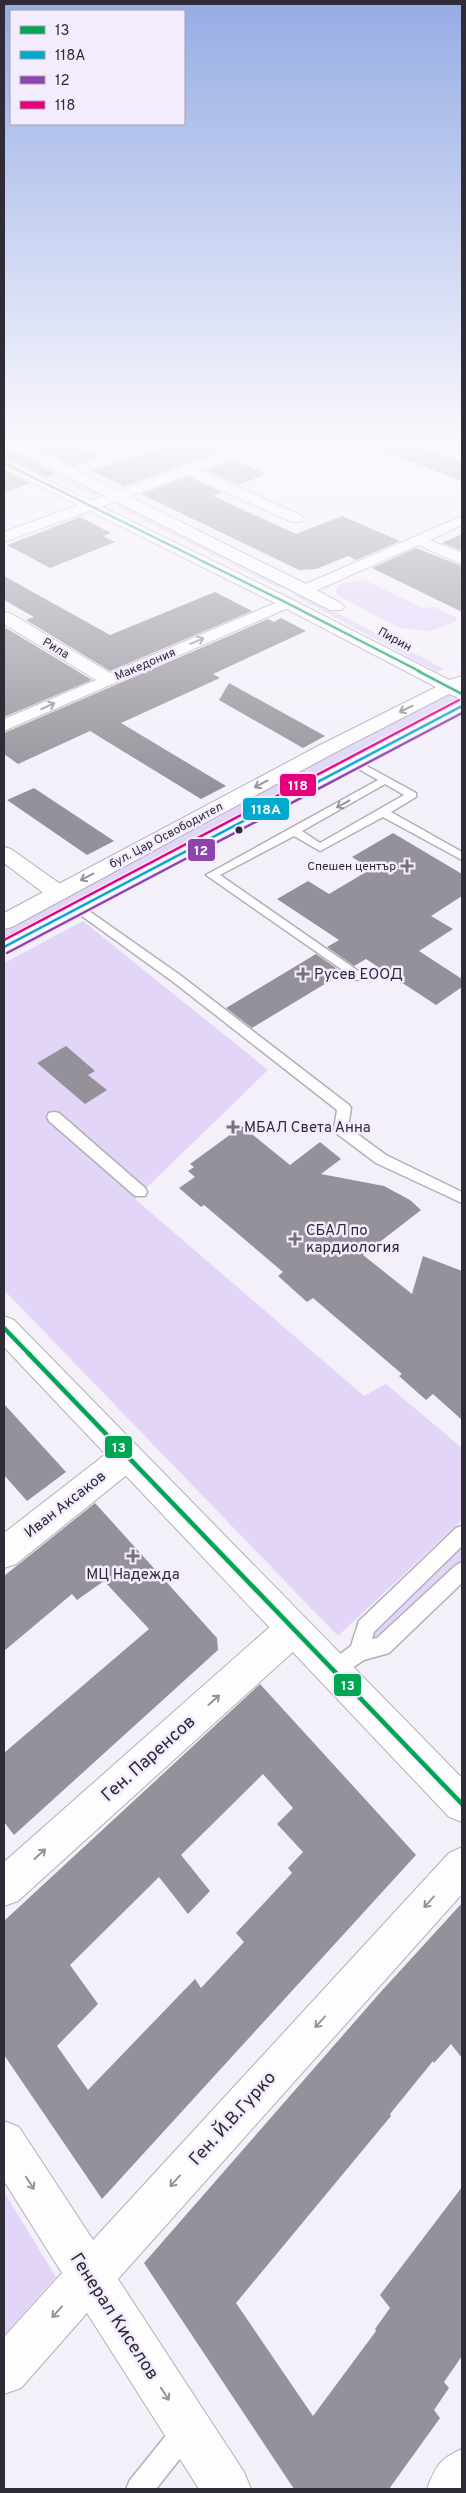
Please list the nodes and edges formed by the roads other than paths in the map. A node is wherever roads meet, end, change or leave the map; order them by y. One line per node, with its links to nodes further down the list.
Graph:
1 (194, 557): 5 (street, Пирин)
2 (240, 557): 4 (street)
3 (379, 557): 4 (street)
4 (305, 590): 6 (street)
5 (287, 603): 8 (street, Македония, one-way to 5); 9 (street, Пирин)
6 (349, 614)
7 (4, 617): 8 (street, Рила)
8 (109, 680): 11 (street, Македония, one-way to 8)
9 (458, 682): 12 (street, бул. Цар Освободител, one-way to 12)
10 (462, 706): 13 (street, бул. Цар Освободител)
11 (4, 726)
12 (329, 748): 13 (street); 19 (street, бул. Цар Освободител, one-way to 19)
13 (354, 762): 14 (lane); 20 (street, бул. Цар Освободител)
14 (385, 780): 15 (lane); 16 (lane, one-way to 16)
15 (383, 812): 16 (lane); 18 (lane)
16 (294, 831): 23 (lane)
17 (4, 853): 19 (street)
18 (462, 857)
19 (58, 893): 21 (street, бул. Цар Освободител)
20 (79, 908): 22 (street, бул. Цар Освободител); 26 (lane)
21 (4, 922)
22 (4, 947)
23 (357, 976)
24 (54, 1117): 25 (lane)
25 (140, 1192)
26 (462, 1198)
27 (4, 1328): 28 (street)
28 (127, 1456): 30 (street, Иван Аксаков); 32 (street)
29 (462, 1534): 33 (lane)
30 (4, 1552)
31 (462, 1571): 33 (lane)
32 (293, 1629): 33 (street); 36 (street, Ген. Паренсов, one-way to 32)
33 (347, 1662): 34 (street)
34 (462, 1804)
35 (462, 1866): 38 (street, Ген. Й.В.Гурко, one-way to 38)
36 (4, 1887)
37 (4, 2142): 38 (street, Генерал Киселов, one-way to 38)
38 (89, 2276): 39 (street, Ген. Й.В.Гурко, one-way to 39); 40 (street, Генерал Киселов, one-way to 40)
39 (4, 2371)
40 (188, 2429): 42 (lane); 43 (street, Генерал Киселов)
41 (462, 2473): 44 (street)
42 (139, 2489)
43 (227, 2489)
44 (451, 2489)

